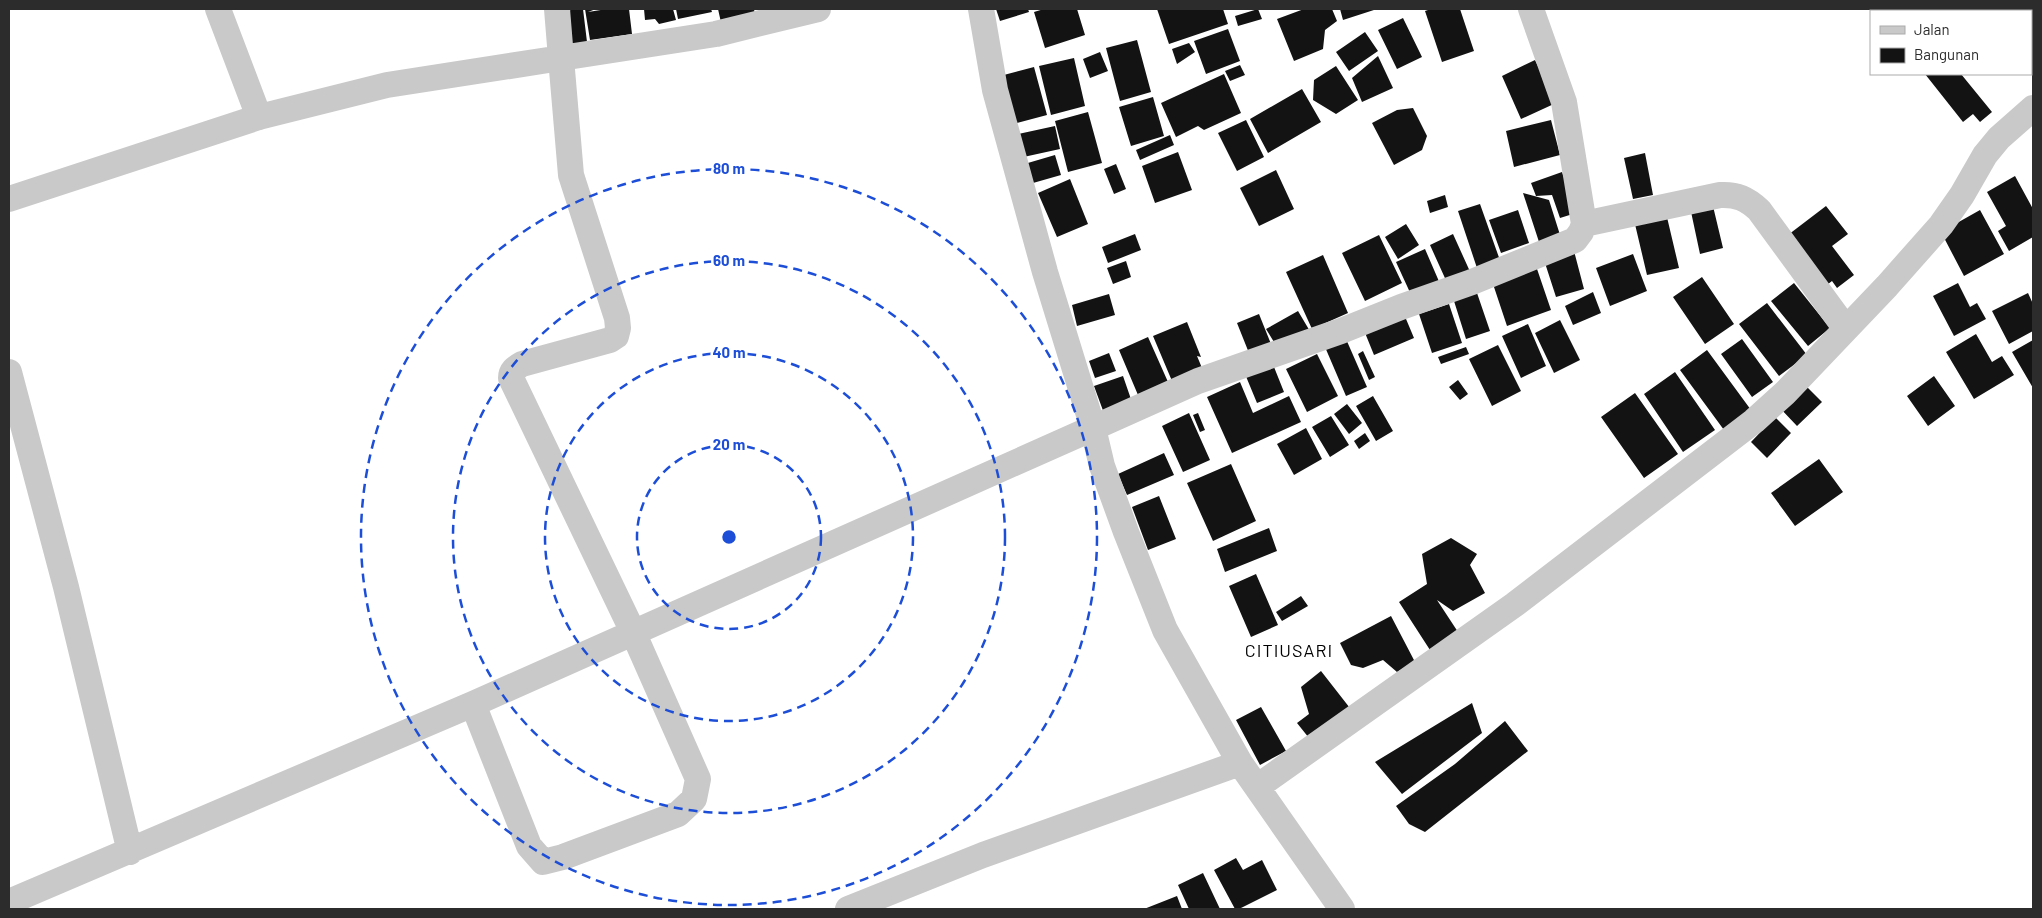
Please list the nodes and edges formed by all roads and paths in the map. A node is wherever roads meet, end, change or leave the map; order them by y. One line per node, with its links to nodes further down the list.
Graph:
1 (218, 9): 8 (street)
2 (557, 9): 6 (street)
3 (818, 9): 6 (street)
4 (981, 9): 13 (street)
5 (1530, 9): 10 (street)
6 (561, 58): 8 (street); 14 (street)
7 (2033, 108): 11 (street)
8 (260, 117): 9 (street)
9 (9, 199)
10 (1584, 224): 11 (street); 13 (street)
11 (1846, 329): 17 (street)
12 (9, 372): 18 (street)
13 (1093, 428): 14 (street); 16 (street)
14 (633, 632): 15 (street); 15 (street)
15 (473, 704): 18 (street)
16 (1240, 763): 17 (street); 20 (street)
17 (1257, 787): 21 (street)
18 (130, 852): 19 (street)
19 (9, 902)
20 (848, 909)
21 (1342, 909)

